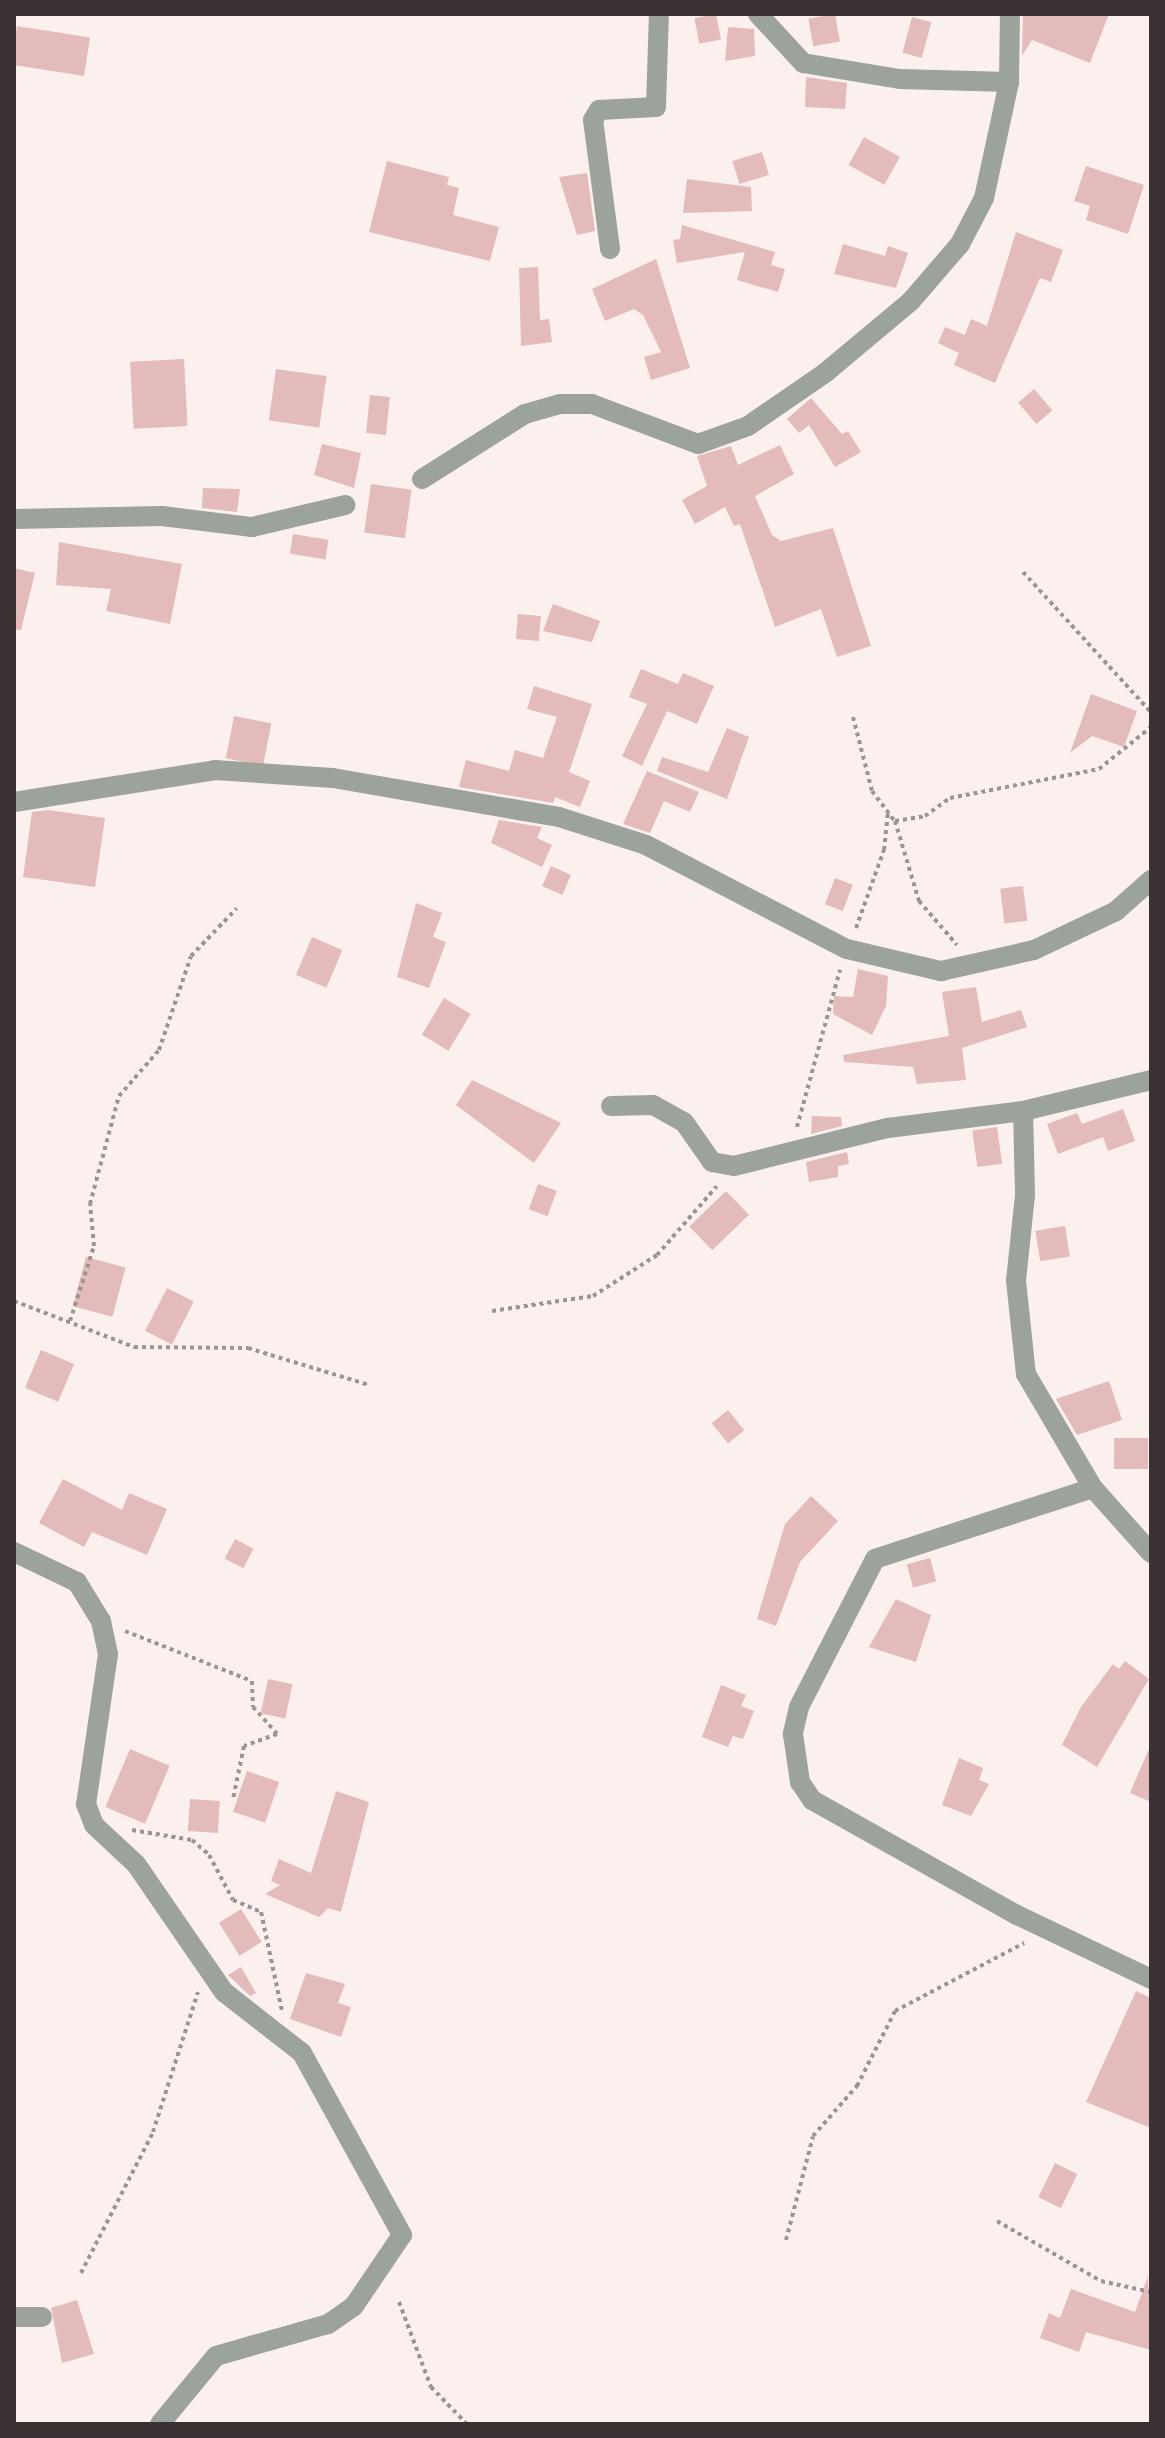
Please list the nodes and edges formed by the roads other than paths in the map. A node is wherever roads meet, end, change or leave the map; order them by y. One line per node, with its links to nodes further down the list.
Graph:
1 (659, 14): 5 (street)
2 (758, 14): 4 (street)
3 (1010, 14): 4 (street)
4 (1009, 82): 6 (street)
5 (610, 249)
6 (422, 479)
7 (345, 505): 8 (street)
8 (14, 519)
9 (14, 802): 10 (street)
10 (1151, 880)
11 (1151, 1080): 13 (street)
12 (611, 1106): 13 (street)
13 (1023, 1111): 14 (street)
14 (1093, 1488): 16 (street); 17 (street)
15 (14, 1552): 20 (street)
16 (1151, 1553)
17 (1151, 1979)
18 (14, 2317): 19 (street)
19 (42, 2317)
20 (160, 2424)

